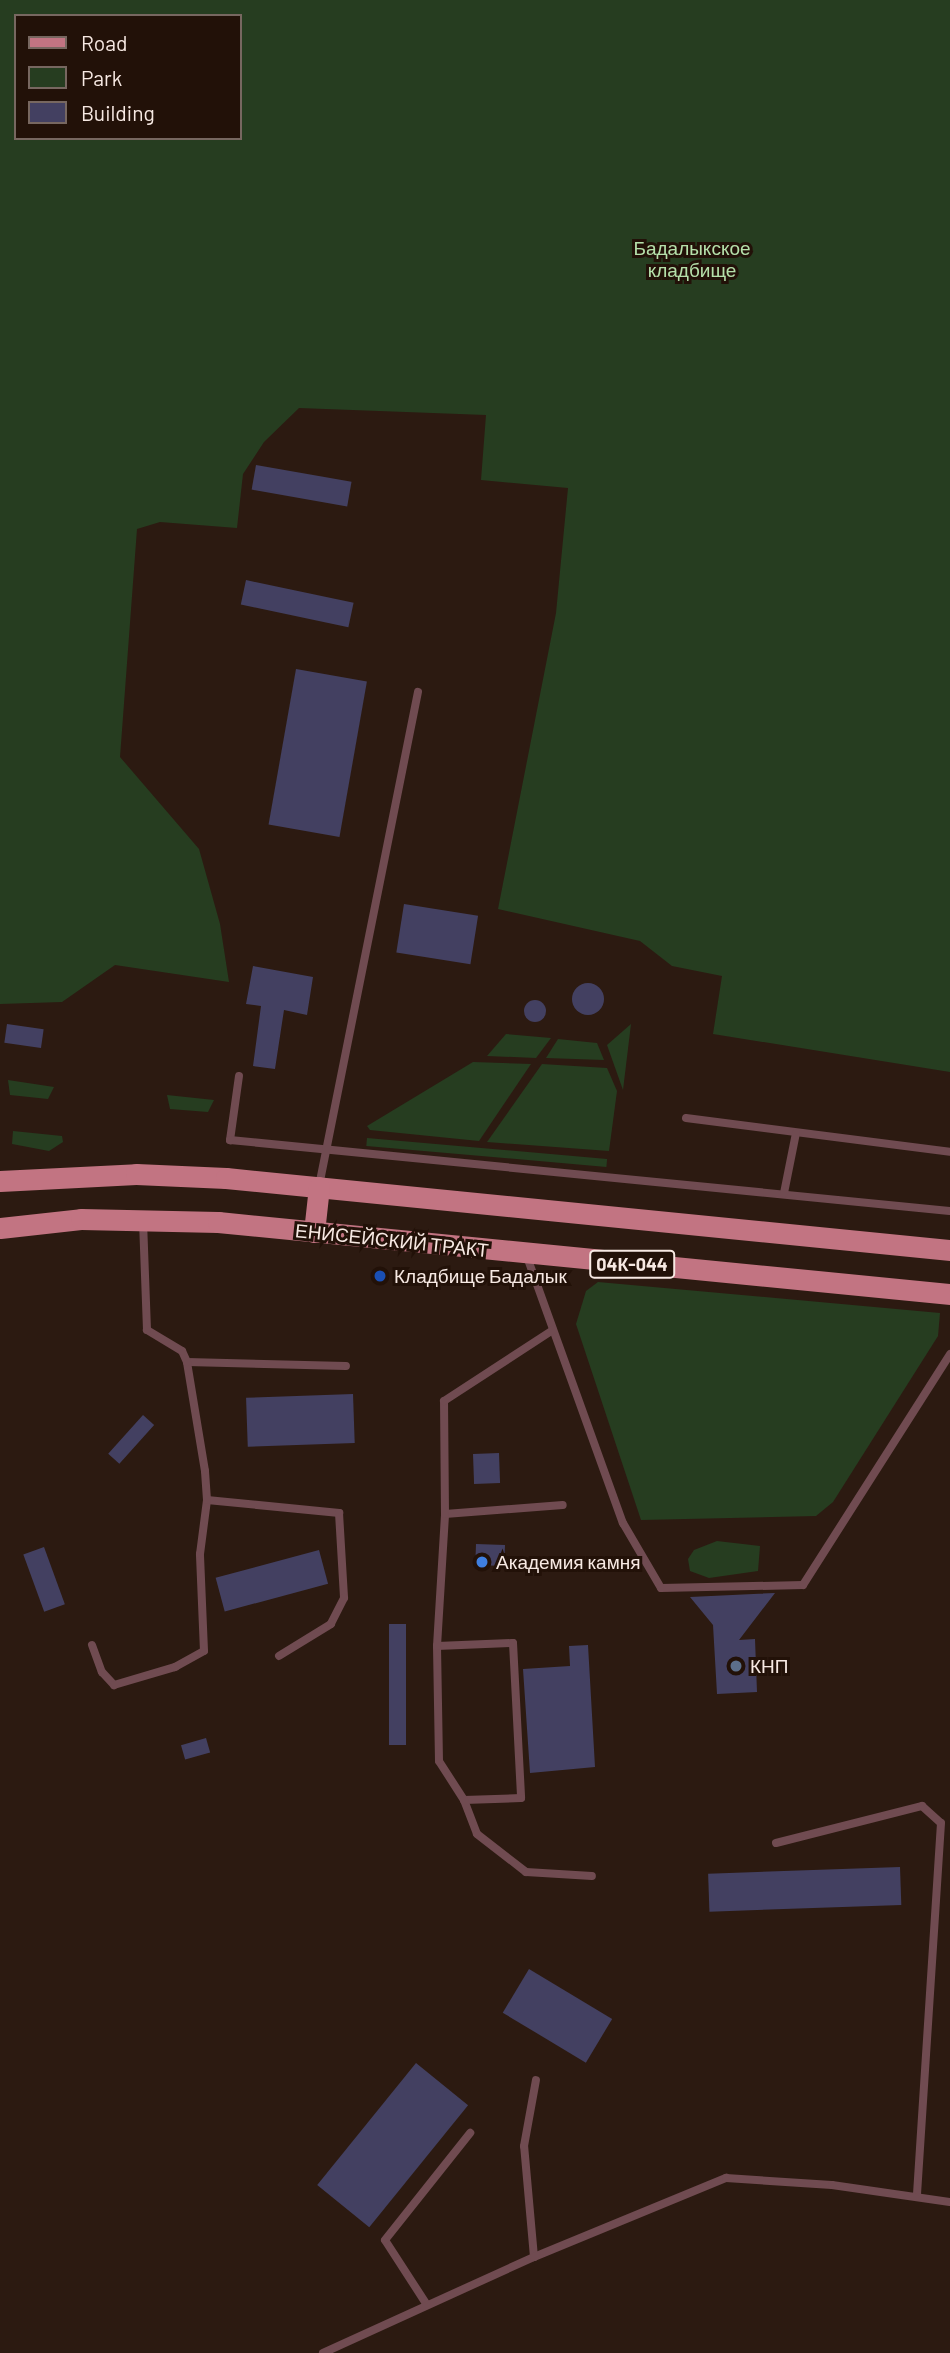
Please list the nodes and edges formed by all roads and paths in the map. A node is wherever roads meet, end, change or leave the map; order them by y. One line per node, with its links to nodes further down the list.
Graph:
1 (418, 692): 5 (lane)
2 (239, 1076): 5 (lane)
3 (686, 1118): 4 (lane)
4 (796, 1133): 6 (lane); 9 (lane)
5 (325, 1152): 8 (lane); 9 (lane)
6 (950, 1152)
7 (0, 1181): 8 (main road, 04К-044)
8 (319, 1187): 13 (main road); 14 (main road, 04К-044)
9 (784, 1194): 10 (lane)
10 (950, 1212)
11 (143, 1218): 12 (main road, ЕНИСЕЙСКИЙ ТРАКТ / 04К-044); 13 (main road, ЕНИСЕЙСКИЙ ТРАКТ / 04К-044); 19 (lane)
12 (0, 1228)
13 (314, 1232): 15 (main road, ЕНИСЕЙСКИЙ ТРАКТ / 04К-044)
14 (950, 1250)
15 (526, 1254): 16 (main road, ЕНИСЕЙСКИЙ ТРАКТ / 04К-044); 17 (lane)
16 (950, 1294)
17 (553, 1330): 18 (lane); 23 (lane)
18 (950, 1354)
19 (187, 1362): 20 (lane); 21 (lane)
20 (346, 1366)
21 (207, 1500): 24 (lane); 26 (lane)
22 (563, 1505): 23 (lane)
23 (445, 1514): 25 (lane)
24 (92, 1645)
25 (436, 1646): 27 (lane); 27 (lane)
26 (279, 1656)
27 (464, 1800): 29 (lane)
28 (776, 1843): 32 (lane)
29 (592, 1876)
30 (537, 2080): 34 (lane)
31 (470, 2133): 35 (lane)
32 (917, 2196): 33 (lane); 34 (lane)
33 (950, 2202)
34 (534, 2257): 35 (lane)
35 (427, 2305): 36 (lane)
36 (323, 2353)

